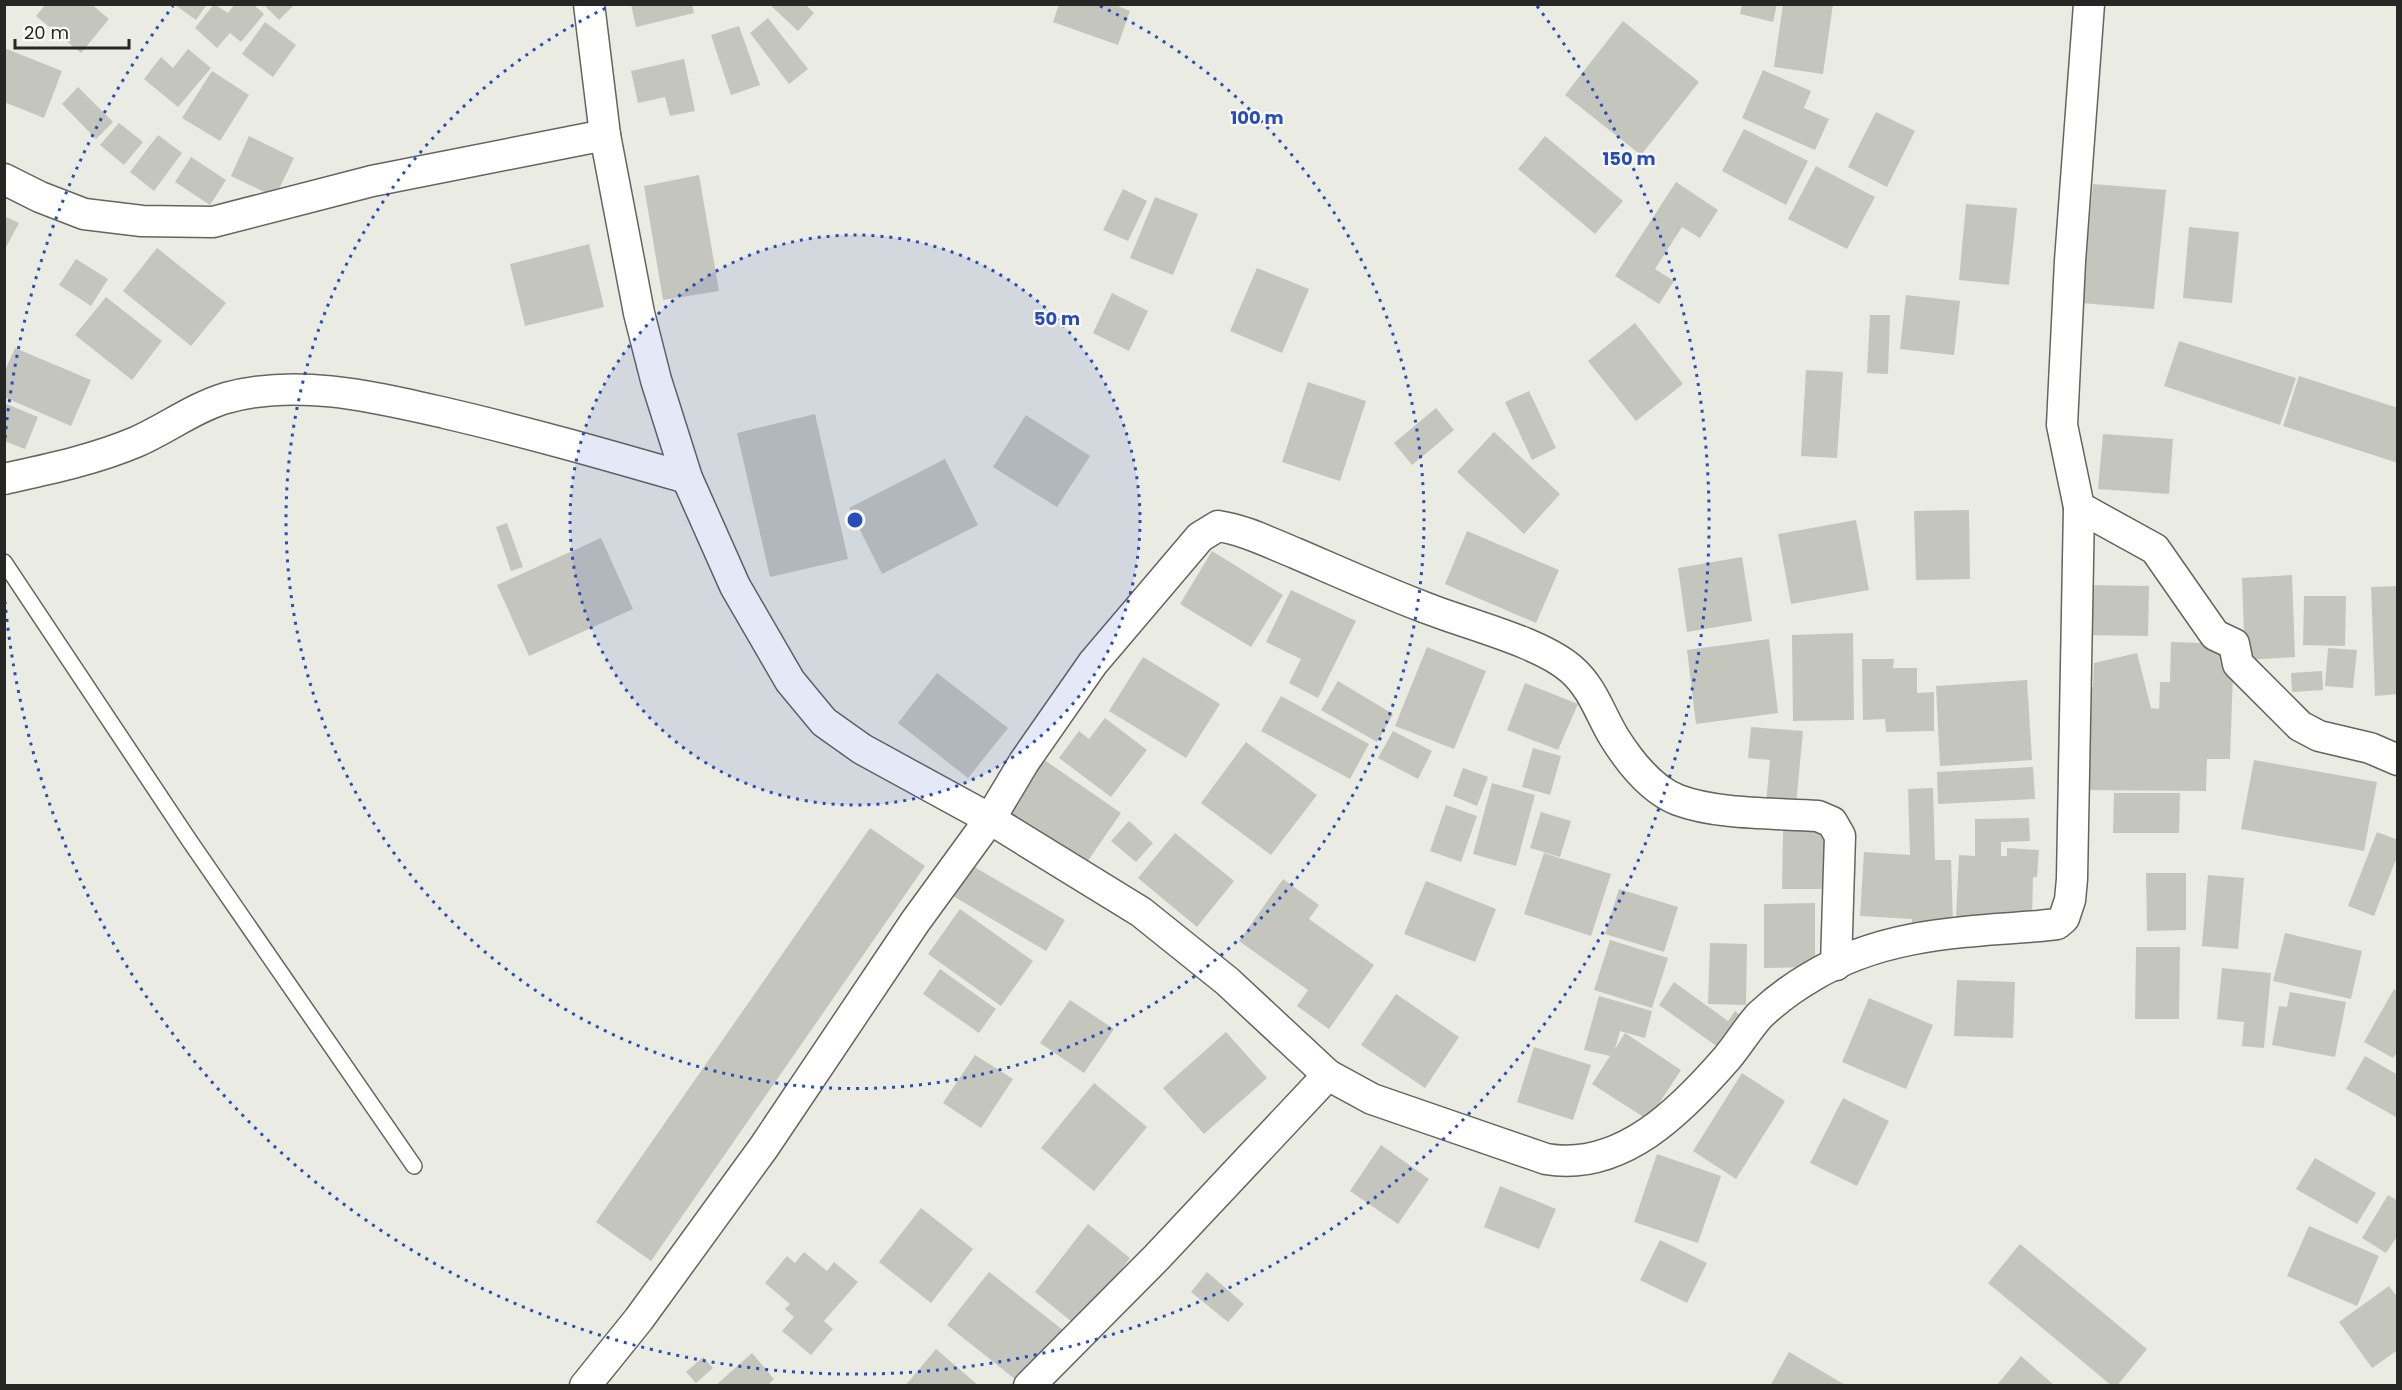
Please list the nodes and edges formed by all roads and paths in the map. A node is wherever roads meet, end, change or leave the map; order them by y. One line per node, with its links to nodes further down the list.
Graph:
1 (589, 4): 3 (street)
2 (2089, 4): 7 (street)
3 (605, 135): 4 (street); 5 (street)
4 (4, 179)
5 (687, 478): 6 (street); 10 (street)
6 (4, 479)
7 (2079, 507): 9 (street); 11 (street)
8 (4, 562): 13 (lane)
9 (2397, 760)
10 (990, 819): 11 (street); 12 (street); 14 (street)
11 (1836, 965): 12 (street)
12 (1328, 1074): 15 (street)
13 (414, 1166)
14 (585, 1386)
15 (1029, 1386)

